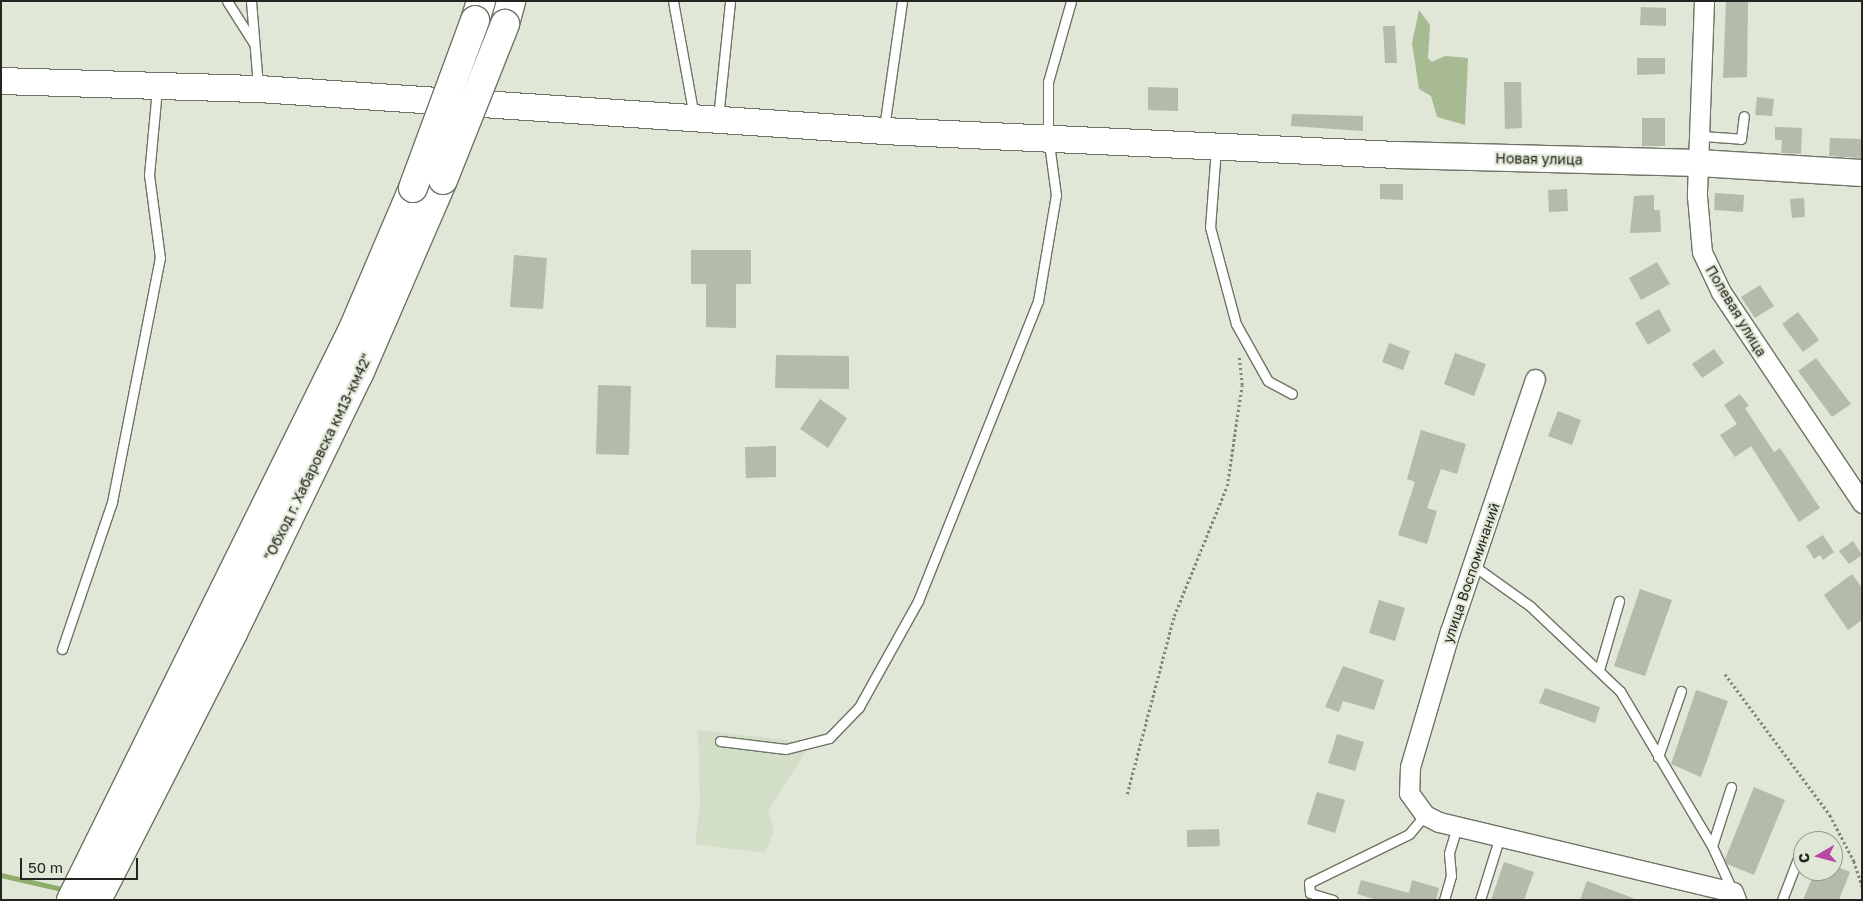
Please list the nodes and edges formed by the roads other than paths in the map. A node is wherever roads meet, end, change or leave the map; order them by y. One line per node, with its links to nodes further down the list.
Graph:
1 (227, 1): 10 (lane)
2 (251, 1): 10 (lane)
3 (673, 1): 15 (lane)
4 (730, 1): 15 (lane)
5 (902, 1): 16 (lane)
6 (1071, 1): 17 (lane)
7 (1704, 1): 18 (street, Полевая улица)
8 (478, 11): 34 (highway, "Обход г. Хабаровска км13-км42", bridge)
9 (508, 13): 34 (highway, "Обход г. Хабаровска км13-км42", bridge)
10 (254, 44): 13 (lane)
11 (1, 81): 12 (main road, Новая улица)
12 (158, 86): 13 (main road, Новая улица); 27 (lane)
13 (258, 89): 15 (main road, Новая улица)
14 (1744, 116): 18 (lane)
15 (706, 119): 16 (main road, Новая улица)
16 (884, 131): 17 (main road, Новая улица)
17 (1048, 136): 19 (main road, Новая улица); 30 (lane)
18 (1702, 136): 20 (street, Полевая улица)
19 (1216, 147): 20 (main road, Новая улица); 23 (lane)
20 (1699, 163): 21 (main road, Новая улица); 24 (street, Полевая улица)
21 (1862, 173)
22 (1535, 379): 25 (street, улица Воспоминаний)
23 (1292, 394)
24 (1862, 504)
25 (1474, 566): 28 (lane); 33 (street, улица Воспоминаний)
26 (1620, 601): 28 (lane)
27 (62, 649)
28 (1599, 670): 31 (lane)
29 (1681, 691): 31 (lane)
30 (720, 741)
31 (1658, 757): 37 (lane)
32 (1731, 787): 37 (lane)
33 (1424, 815): 35 (street); 42 (lane)
34 (120, 827): 40 (highway, "Обход г. Хабаровска км13-км42"); 41 (highway, "Обход г. Хабаровска км13-км42")
35 (1457, 827): 36 (street); 43 (lane)
36 (1499, 839): 39 (street); 44 (lane)
37 (1712, 846): 39 (lane)
38 (1793, 871): 45 (lane)
39 (1735, 896)
40 (71, 900)
41 (97, 900)
42 (1333, 900)
43 (1444, 900)
44 (1480, 900)
45 (1782, 900)

